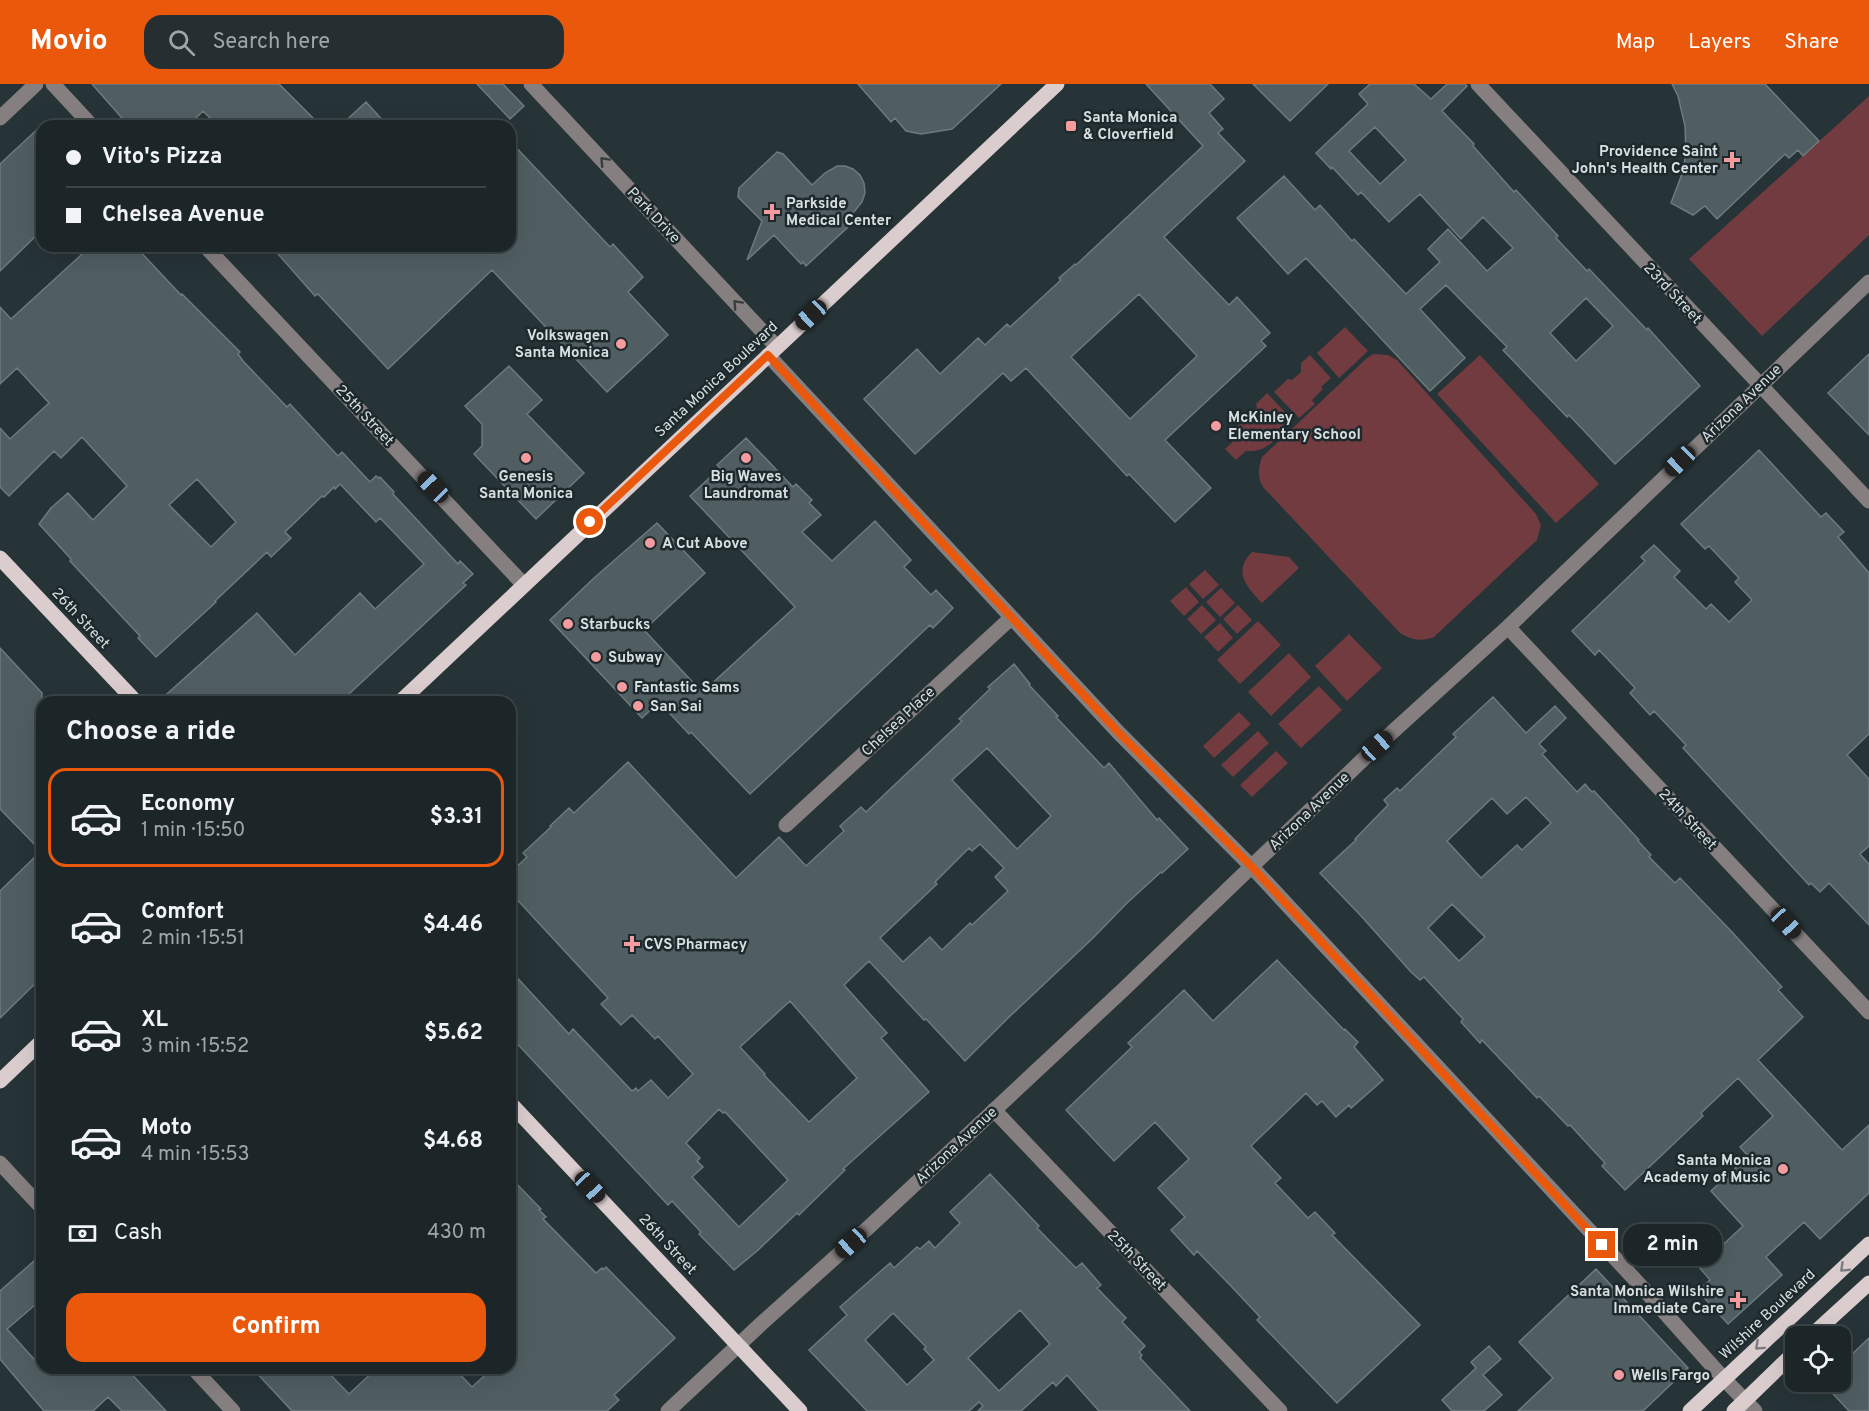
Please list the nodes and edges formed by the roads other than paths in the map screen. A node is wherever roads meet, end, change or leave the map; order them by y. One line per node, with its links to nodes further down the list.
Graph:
1 (36, 84): 6 (street)
2 (53, 84): 7 (street)
3 (531, 84): 10 (street, Park Drive, one-way to 3)
4 (1057, 84): 10 (main road, Santa Monica Boulevard)
5 (1478, 84): 11 (street, 23rd Street)
6 (0, 118)
7 (86, 120)
8 (211, 252): 14 (street, 25th Street)
9 (1869, 282): 11 (street, Arizona Avenue)
10 (772, 351): 14 (main road, Santa Monica Boulevard); 15 (street, Park Drive)
11 (1760, 385): 12 (street, 23rd Street); 16 (street, Arizona Avenue)
12 (1869, 501)
13 (0, 558): 17 (main road, 26th Street)
14 (524, 585): 18 (main road, Santa Monica Boulevard)
15 (1011, 618): 19 (street, Chelsea Place); 20 (street, Park Drive)
16 (1508, 627): 20 (street, Arizona Avenue); 21 (street, 24th Street)
17 (130, 696)
18 (406, 696)
19 (786, 825)
20 (1252, 867): 25 (street, Arizona Avenue); 34 (street, Park Drive)
21 (1869, 1012)
22 (36, 1047): 23 (main road)
23 (0, 1080)
24 (516, 1109): 31 (main road, 26th Street)
25 (994, 1110): 31 (street, Arizona Avenue); 39 (street, 25th Street)
26 (0, 1163): 27 (street)
27 (36, 1202)
28 (1869, 1244): 34 (main road, Wilshire Boulevard, one-way to 34)
29 (1869, 1283): 30 (main road)
30 (1822, 1326)
31 (739, 1345): 37 (street, Arizona Avenue); 38 (main road, 26th Street)
32 (1785, 1363): 35 (main road)
33 (199, 1374): 36 (street)
34 (1724, 1379): 35 (street, Park Drive); 40 (main road, Wilshire Boulevard)
35 (1745, 1408)
36 (233, 1411)
37 (668, 1411)
38 (800, 1411)
39 (1280, 1411)
40 (1690, 1411)

